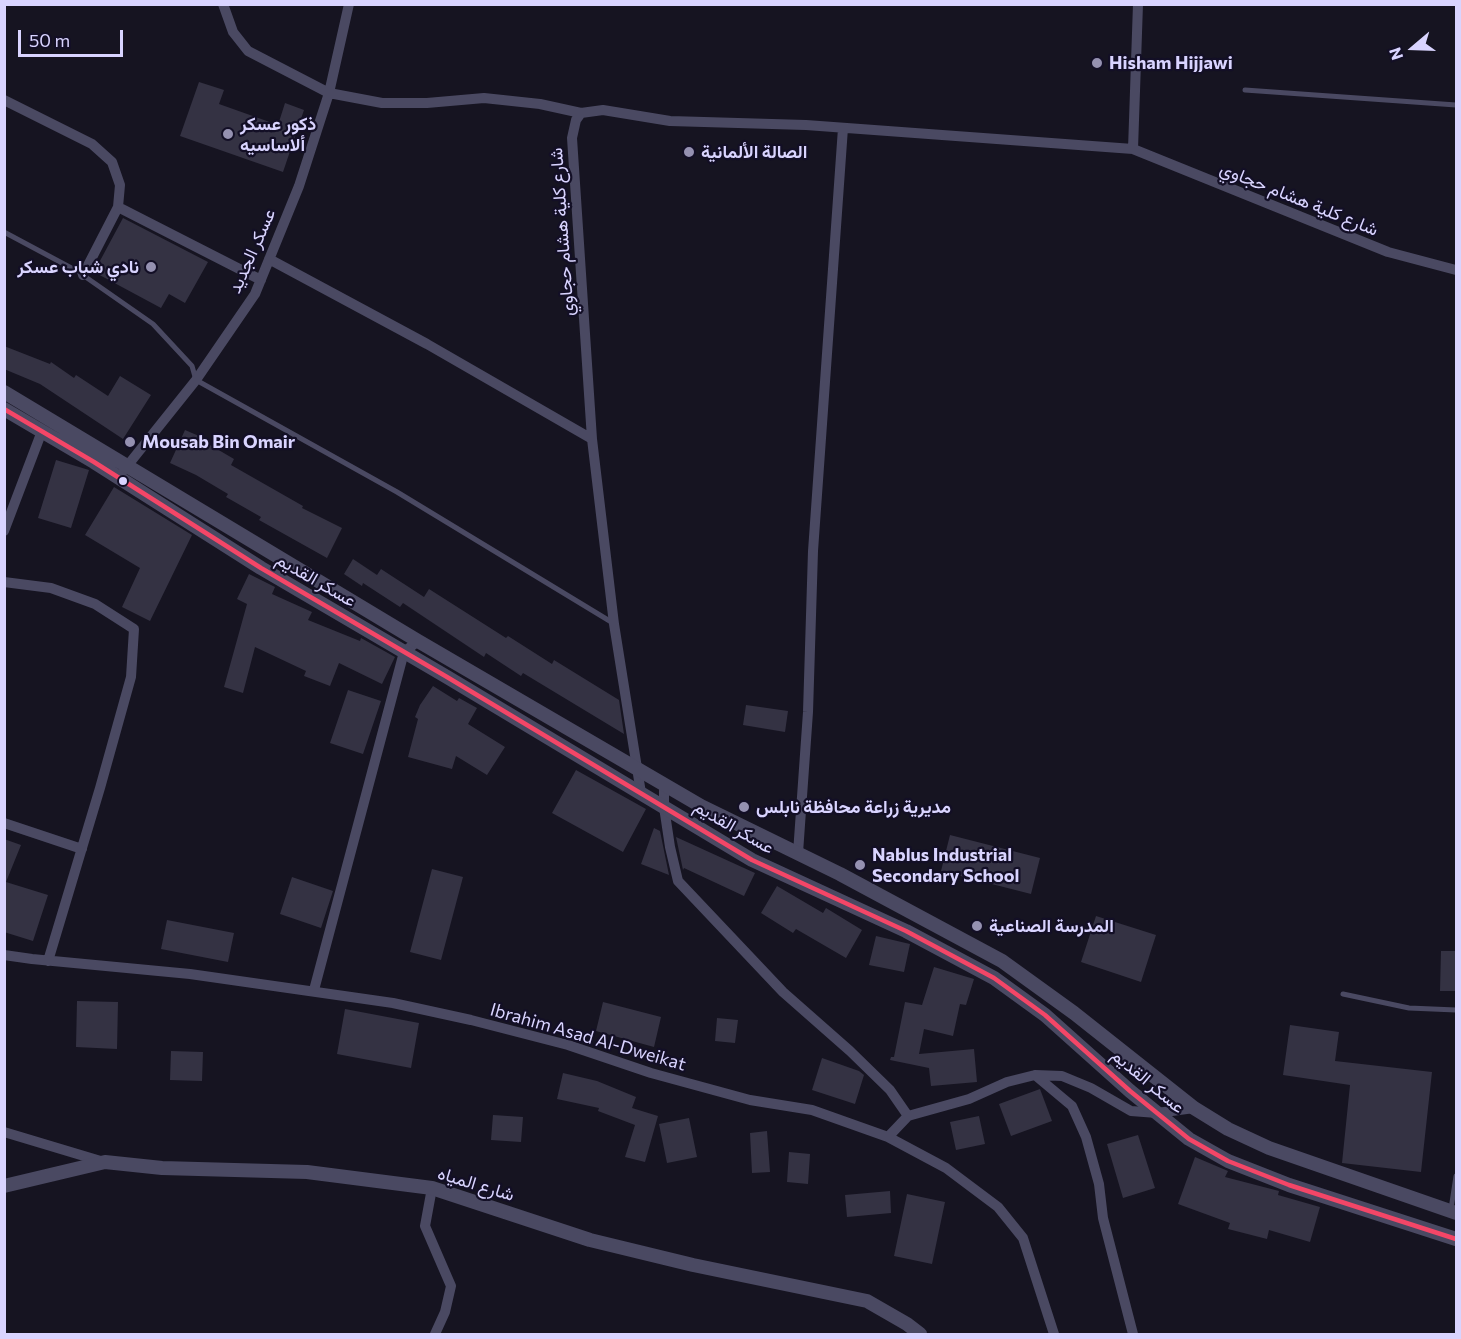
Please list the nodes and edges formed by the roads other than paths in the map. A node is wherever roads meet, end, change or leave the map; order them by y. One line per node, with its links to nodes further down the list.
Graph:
1 (223, 4): 5 (street)
2 (349, 4): 5 (street, عسكر الجديد)
3 (1138, 4): 10 (street)
4 (1245, 90): 7 (lane)
5 (329, 93): 8 (street); 13 (street, عسكر الجديد)
6 (4, 100): 11 (street)
7 (1456, 105)
8 (581, 113): 9 (street, شارع كلية هشام حجاوي); 21 (street, شارع كلية هشام حجاوي)
9 (843, 128): 10 (street, شارع كلية هشام حجاوي); 34 (street)
10 (1133, 149): 14 (street, شارع كلية هشام حجاوي)
11 (118, 207): 15 (street); 16 (street)
12 (4, 231): 15 (lane)
13 (269, 259): 16 (street, عسكر الجديد); 21 (street)
14 (1456, 270)
15 (82, 275): 17 (lane)
16 (261, 280): 17 (street, عسكر الجديد)
17 (196, 380): 22 (street, عسكر الجديد); 25 (lane)
18 (4, 392): 22 (street, عسكر القديم)
19 (4, 409): 20 (street, عسكر القديم)
20 (42, 431): 22 (street, عسكر القديم); 23 (street)
21 (592, 439): 25 (street, شارع كلية هشام حجاوي)
22 (122, 472): 26 (street, عسكر القديم); 27 (street, عسكر القديم)
23 (4, 531)
24 (4, 582): 33 (street)
25 (614, 624): 28 (street, شارع كلية هشام حجاوي)
26 (418, 641): 27 (street); 28 (street, عسكر القديم)
27 (404, 652): 30 (street, عسكر القديم); 37 (street)
28 (637, 769): 29 (street, عسكر القديم); 30 (street, شارع كلية هشام حجاوي)
29 (664, 784): 31 (street); 34 (street, عسكر القديم)
30 (641, 793): 31 (street, عسكر القديم)
31 (664, 807): 42 (street, عسكر القديم); 43 (street)
32 (4, 823): 33 (street)
33 (82, 849): 36 (street)
34 (798, 853): 41 (street, عسكر القديم)
35 (4, 955): 36 (street, Ibrahim Asad Al-Dweikat)
36 (48, 961): 37 (street, Ibrahim Asad Al-Dweikat)
37 (314, 990): 45 (street, Ibrahim Asad Al-Dweikat)
38 (1343, 994): 39 (lane)
39 (1456, 1010)
40 (1035, 1075): 42 (street); 43 (street); 55 (street)
41 (1194, 1108): 42 (street); 50 (street, عسكر القديم)
42 (1157, 1113): 51 (street, عسكر القديم)
43 (908, 1116): 45 (street)
44 (4, 1132): 46 (street)
45 (888, 1137): 54 (street, Ibrahim Asad Al-Dweikat)
46 (105, 1162): 48 (street, شارع المياه); 49 (street, شارع المياه)
47 (1456, 1176): 50 (lane)
48 (4, 1186)
49 (432, 1188): 52 (street); 53 (street, شارع المياه)
50 (1453, 1212)
51 (1456, 1239)
52 (435, 1335)
53 (920, 1335)
54 (1054, 1335)
55 (1132, 1335)

